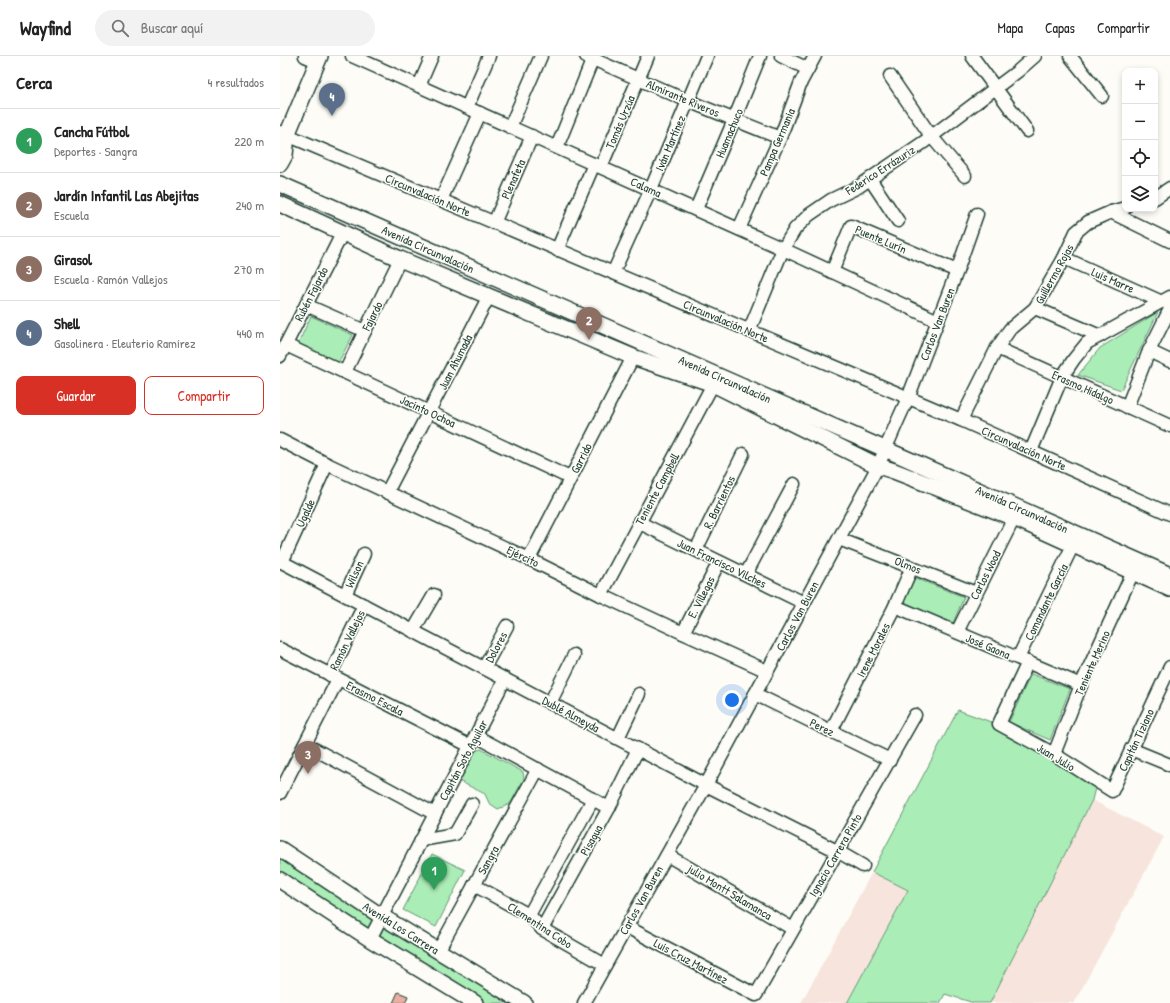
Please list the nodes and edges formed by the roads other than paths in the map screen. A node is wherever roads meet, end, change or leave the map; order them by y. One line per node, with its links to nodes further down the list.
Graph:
1 (352, 56): 15 (street, Calama)
2 (432, 56): 19 (street)
3 (489, 56): 23 (street)
4 (541, 56): 26 (street)
5 (648, 56): 18 (street, Tomás Urzúa)
6 (706, 56): 22 (street, Iván Martínez)
7 (760, 56): 25 (street, Huamachuco)
8 (781, 56): 16 (street)
9 (814, 56): 16 (street, Pampa Germania)
10 (972, 56): 20 (street)
11 (1035, 56): 20 (street, Federico Errázuriz)
12 (1070, 56): 21 (street)
13 (591, 57): 18 (street, Almirante Riveros); 32 (street)
14 (314, 58): 30 (main road)
15 (369, 59): 19 (street, Calama)
16 (808, 68): 31 (street, Pampa Germania)
17 (890, 76): 29 (street)
18 (638, 79): 22 (street, Almirante Riveros); 34 (street, Tomás Urzúa)
19 (419, 86): 23 (street, Calama)
20 (996, 88): 27 (street); 29 (street, Federico Errázuriz)
21 (1102, 96)
22 (688, 101): 25 (street, Almirante Riveros); 39 (street, Iván Martínez)
23 (467, 107): 24 (street, Calama)
24 (480, 113): 26 (street, Calama); 41 (street)
25 (734, 120): 31 (street, Almirante Riveros); 44 (street, Huamachuco)
26 (510, 126): 28 (street, Calama)
27 (1027, 131)
28 (532, 136): 32 (street, Calama); 48 (street, Plenafeta)
29 (931, 136): 35 (street); 36 (street, Federico Errázuriz)
30 (282, 137): 33 (main road); 41 (street, Circunvalación Norte)
31 (780, 138): 49 (street, Pampa Germania)
32 (557, 147): 34 (street, Calama)
33 (280, 164)
34 (597, 165): 39 (street, Calama); 53 (street, Tomás Urzúa)
35 (965, 176)
36 (870, 179): 47 (street); 52 (street, Federico Errázuriz)
37 (280, 184): 82 (main road, Avenida Circunvalación)
38 (1170, 188): 40 (street)
39 (651, 189): 44 (street, Calama); 58 (street, Iván Martínez)
40 (1158, 196)
41 (441, 200): 48 (street, Circunvalación Norte)
42 (280, 204): 50 (main road, Avenida Circunvalación)
43 (1122, 209): 45 (street, Guillermo Rojas)
44 (696, 210): 49 (street, Calama)
45 (1111, 212): 51 (street); 54 (street, Guillermo Rojas)
46 (977, 214): 56 (street, Carlos Van Buren)
47 (898, 221)
48 (494, 223): 53 (street, Circunvalación Norte)
49 (739, 229): 52 (street, Calama)
50 (343, 232): 55 (main road, Avenida Circunvalación); 61 (street, Rubén Fajardo)
51 (1170, 241)
52 (783, 248): 57 (street, Calama); 65 (street, Federico Errázuriz)
53 (557, 250): 58 (street, Circunvalación Norte)
54 (1064, 258): 60 (street, Luis Marre); 62 (street, Guillermo Rojas)
55 (400, 259): 59 (main road, Avenida Circunvalación); 64 (street, Fajardo)
56 (957, 271): 57 (street, Puente Lurín); 63 (street, Carlos Van Buren)
57 (832, 272): 63 (street, Calama)
58 (613, 273): 65 (street, Circunvalación Norte)
59 (489, 296): 71 (main road, Avenida Circunvalación); 78 (street, Juan Ahumada)
60 (1166, 304): 66 (street); 69 (street)
61 (306, 305): 64 (street); 67 (street, Rubén Fajardo)
62 (1035, 308): 66 (street); 68 (street, Guillermo Rojas)
63 (938, 321): 76 (street, Carlos Van Buren)
64 (365, 331): 73 (street, Fajardo)
65 (749, 331): 76 (street, Circunvalación Norte)
66 (1100, 336): 74 (street)
67 (286, 345): 70 (street, Rubén Fajardo); 73 (street, Jacinto Ochoa)
68 (997, 348): 74 (street, Erasmo Hidalgo); 79 (street, Guillermo Rojas)
69 (1149, 351): 72 (street); 77 (street)
70 (280, 356)
71 (633, 357): 75 (main road, Avenida Circunvalación); 87 (street, Garrido)
72 (1170, 361)
73 (345, 372): 78 (street, Jacinto Ochoa)
74 (1062, 377): 77 (street, Erasmo Hidalgo); 83 (street)
75 (713, 384): 86 (main road, Avenida Circunvalación); 92 (street, Teniente Campbell)
76 (908, 398): 79 (street, Circunvalación Norte); 82 (street, Carlos Van Buren)
77 (1127, 407): 80 (street, Erasmo Hidalgo)
78 (429, 411): 87 (street, Jacinto Ochoa); 89 (street, Juan Ahumada)
79 (961, 420): 83 (street, Circunvalación Norte)
80 (1170, 426)
81 (280, 440): 85 (street, Ejército)
82 (885, 449): 86 (street, Carlos Van Buren); 103 (main road, Avenida Circunvalación)
83 (1031, 451): 90 (street, Circunvalación Norte)
84 (743, 454): 95 (street, R. Barrientos)
85 (328, 464): 89 (street, Ejército); 98 (street, Ugalde)
86 (878, 466): 91 (main road, Avenida Circunvalación); 93 (street, Carlos Van Buren)
87 (570, 478): 97 (street, Garrido)
88 (794, 484): 102 (street)
89 (387, 492): 97 (street, Ejército)
90 (1170, 514)
91 (1014, 518): 94 (main road, Avenida Circunvalación); 105 (street, Carlos Wood)
92 (640, 523): 95 (street, Juan Francisco Vilches); 108 (street, Teniente Campbell)
93 (839, 539): 100 (street, Olmos); 109 (street, Carlos Van Buren)
94 (1073, 545): 101 (main road, Avenida Circunvalación); 118 (street, Comandante García)
95 (696, 550): 99 (street, Juan Francisco Vilches)
96 (364, 554): 106 (street, Wilson)
97 (529, 559): 108 (street, Ejército)
98 (281, 562): 106 (street, Dublé Almeyda)
99 (719, 562): 102 (street, Juan Francisco Vilches); 115 (street, E. Villegas)
100 (912, 567): 105 (street, Olmos); 111 (street, Irene Morales)
101 (1133, 572): 104 (main road, Avenida Circunvalación); 124 (street, Teniente Merino)
102 (746, 574): 109 (street, Juan Francisco Vilches)
103 (1170, 575)
104 (1170, 589)
105 (976, 593): 114 (street, Carlos Wood)
106 (345, 595): 110 (street, Dublé Almeyda)
107 (434, 595): 113 (street)
108 (601, 595): 115 (street, Ejército)
109 (804, 604): 121 (street, Carlos Van Buren)
110 (364, 605): 113 (street, Dublé Almeyda); 122 (street, Ramón Vallejos)
111 (895, 606): 114 (street, José Gaona); 130 (street, Irene Morales)
112 (507, 626): 120 (street, Dolores)
113 (413, 631): 120 (street, Dublé Almeyda)
114 (957, 632): 118 (street, José Gaona)
115 (683, 633): 121 (street, Ejército)
116 (280, 649): 122 (street, Erasmo Escala)
117 (574, 655): 127 (street)
118 (1023, 660): 124 (street, José Gaona); 129 (street, Comandante García)
119 (1170, 666): 135 (street, Capitán Tiziano)
120 (484, 668): 123 (street, Dublé Almeyda)
121 (768, 671): 126 (street, Carlos Van Buren)
122 (334, 677): 132 (street, Erasmo Escala); 133 (street, Ramón Vallejos)
123 (505, 680): 127 (street, Dublé Almeyda); 132 (street, Capitán Soto Aguilar)
124 (1081, 685): 136 (street, Teniente Merino)
125 (638, 694): 131 (street)
126 (755, 694): 130 (street, Perez); 140 (street, Carlos Van Buren)
127 (550, 703): 131 (street, Dublé Almeyda)
128 (915, 715): 137 (street, Ignacio Carrera Pinto)
129 (999, 724): 136 (street, Juan Julio)
130 (831, 731): 137 (street, Perez)
131 (618, 738): 134 (street, Dublé Almeyda)
132 (473, 741): 139 (street, Erasmo Escala); 146 (street, Capitán Soto Aguilar)
133 (305, 744): 142 (street, Ramón Vallejos); 146 (street)
134 (638, 749): 140 (street, Dublé Almeyda); 145 (street, Pisagua)
135 (1131, 749): 138 (street); 141 (street, Capitán Tiziano)
136 (1054, 754): 141 (street, Juan Julio)
137 (890, 760): 149 (street, Ignacio Carrera Pinto)
138 (1170, 765)
139 (538, 769): 143 (street, Erasmo Escala); 153 (street, Sangra)
140 (706, 785): 149 (street, Dublé Almeyda); 150 (street, Carlos Van Buren)
141 (1112, 791)
142 (280, 793)
143 (593, 799): 145 (street, Erasmo Escala); 155 (street, Pisagua)
144 (472, 804): 147 (street)
145 (609, 808): 157 (street, Pisagua)
146 (435, 814): 147 (street, Capitán Soto Aguilar)
147 (421, 840): 154 (street, Capitán Soto Aguilar)
148 (280, 849): 154 (main road, Avenida Los Carrera)
149 (837, 851): 151 (street, Dublé Almeyda); 158 (street, Ignacio Carrera Pinto)
150 (667, 854): 156 (street, Carlos Van Buren); 158 (street, julio Montt Salamanca)
151 (863, 866)
152 (280, 880): 159 (main road, Avenida Los Carrera)
153 (474, 885): 155 (street, Clementina Cobo); 160 (street, Sangra)
154 (381, 916): 159 (street, Capitán Soto Aguilar); 160 (main road, Avenida Los Carrera)
155 (529, 916): 157 (street, Clementina Cobo)
156 (627, 927): 161 (street, Carlos Van Buren); 162 (street, Luis Cruz Martínez)
157 (542, 929): 161 (street, Clementina Cobo)
158 (793, 929): 162 (street, Ignacio Carrera Pinto)
159 (370, 939): 163 (main road, Avenida Los Carrera)
160 (438, 951): 164 (main road, Avenida Los Carrera)
161 (606, 965): 165 (street, Carlos Van Buren)
162 (756, 995)
163 (475, 1003)
164 (524, 1003)
165 (584, 1003)

